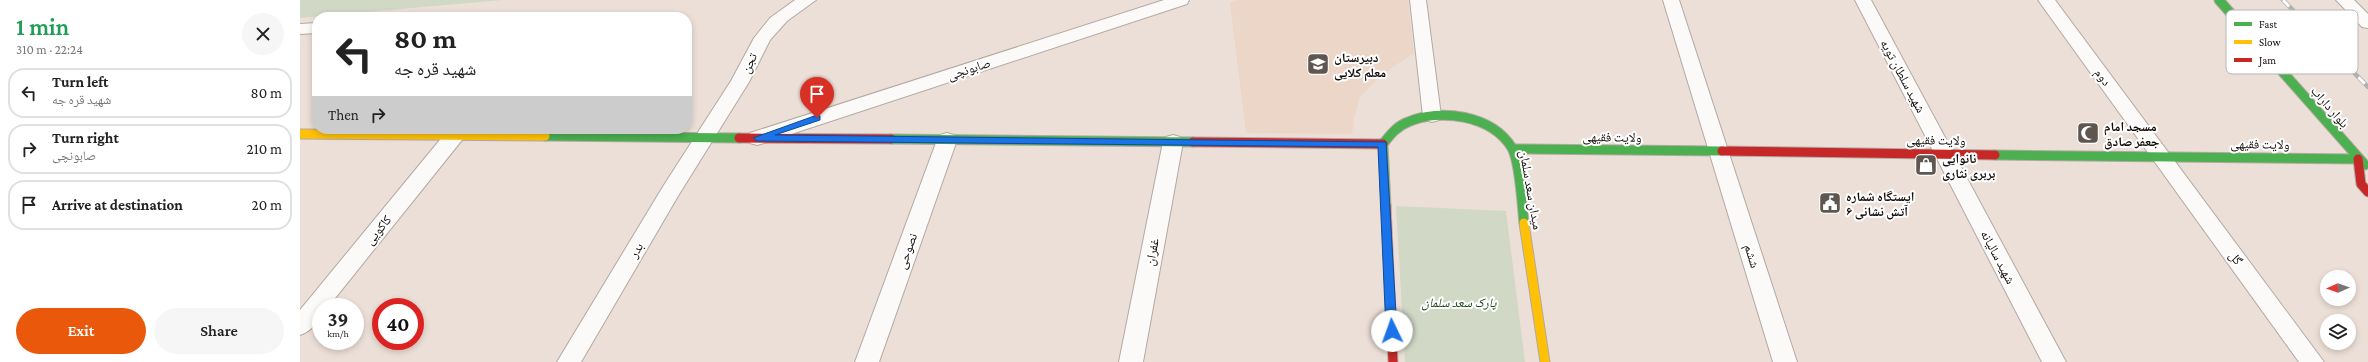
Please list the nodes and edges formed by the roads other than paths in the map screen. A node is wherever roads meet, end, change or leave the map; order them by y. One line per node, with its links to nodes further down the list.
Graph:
1 (808, 0): 20 (street, تجن)
2 (1181, 0): 9 (street, صابونچی)
3 (1418, 0): 15 (street)
4 (1671, 0): 26 (street, ششم)
5 (1862, 0): 27 (street, شهید سلطان تویه)
6 (2046, 0): 28 (street, دوم)
7 (2219, 0): 10 (street, بلوار داراب)
8 (2344, 0): 11 (street)
9 (1144, 6): 21 (street, صابونچی)
10 (2228, 10)
11 (2354, 10)
12 (2358, 13): 13 (street)
13 (2368, 23)
14 (2284, 74): 29 (street, بلوار داراب)
15 (1432, 116): 24 (street, میدان سعد سلمان); 25 (street, میدان سعد سلمان)
16 (300, 134): 17 (street)
17 (312, 134)
18 (429, 134): 19 (street)
19 (455, 135): 20 (street); 32 (street, کاکویی)
20 (703, 137): 21 (street); 33 (street, بدر)
21 (757, 138): 22 (street)
22 (947, 140): 23 (street); 34 (street, نصوحی)
23 (1172, 142): 24 (street); 35 (street, غفران)
24 (1383, 144): 36 (street)
25 (1513, 149): 26 (street, ولایت فقیهی); 37 (street, میدان سعد سلمان)
26 (1719, 151): 27 (street, ولایت فقیهی); 38 (street, ششم)
27 (1943, 153): 28 (street, ولایت فقیهی); 39 (street, شهید سالیانه)
28 (2160, 155): 29 (street, ولایت فقیهی); 40 (street, گل)
29 (2358, 159): 30 (street, بلوار داراب); 31 (street)
30 (2368, 169)
31 (2368, 192)
32 (300, 326)
33 (569, 362)
34 (867, 362)
35 (1131, 362)
36 (1393, 362)
37 (1545, 362)
38 (1786, 362)
39 (2054, 362)
40 (2312, 362)

